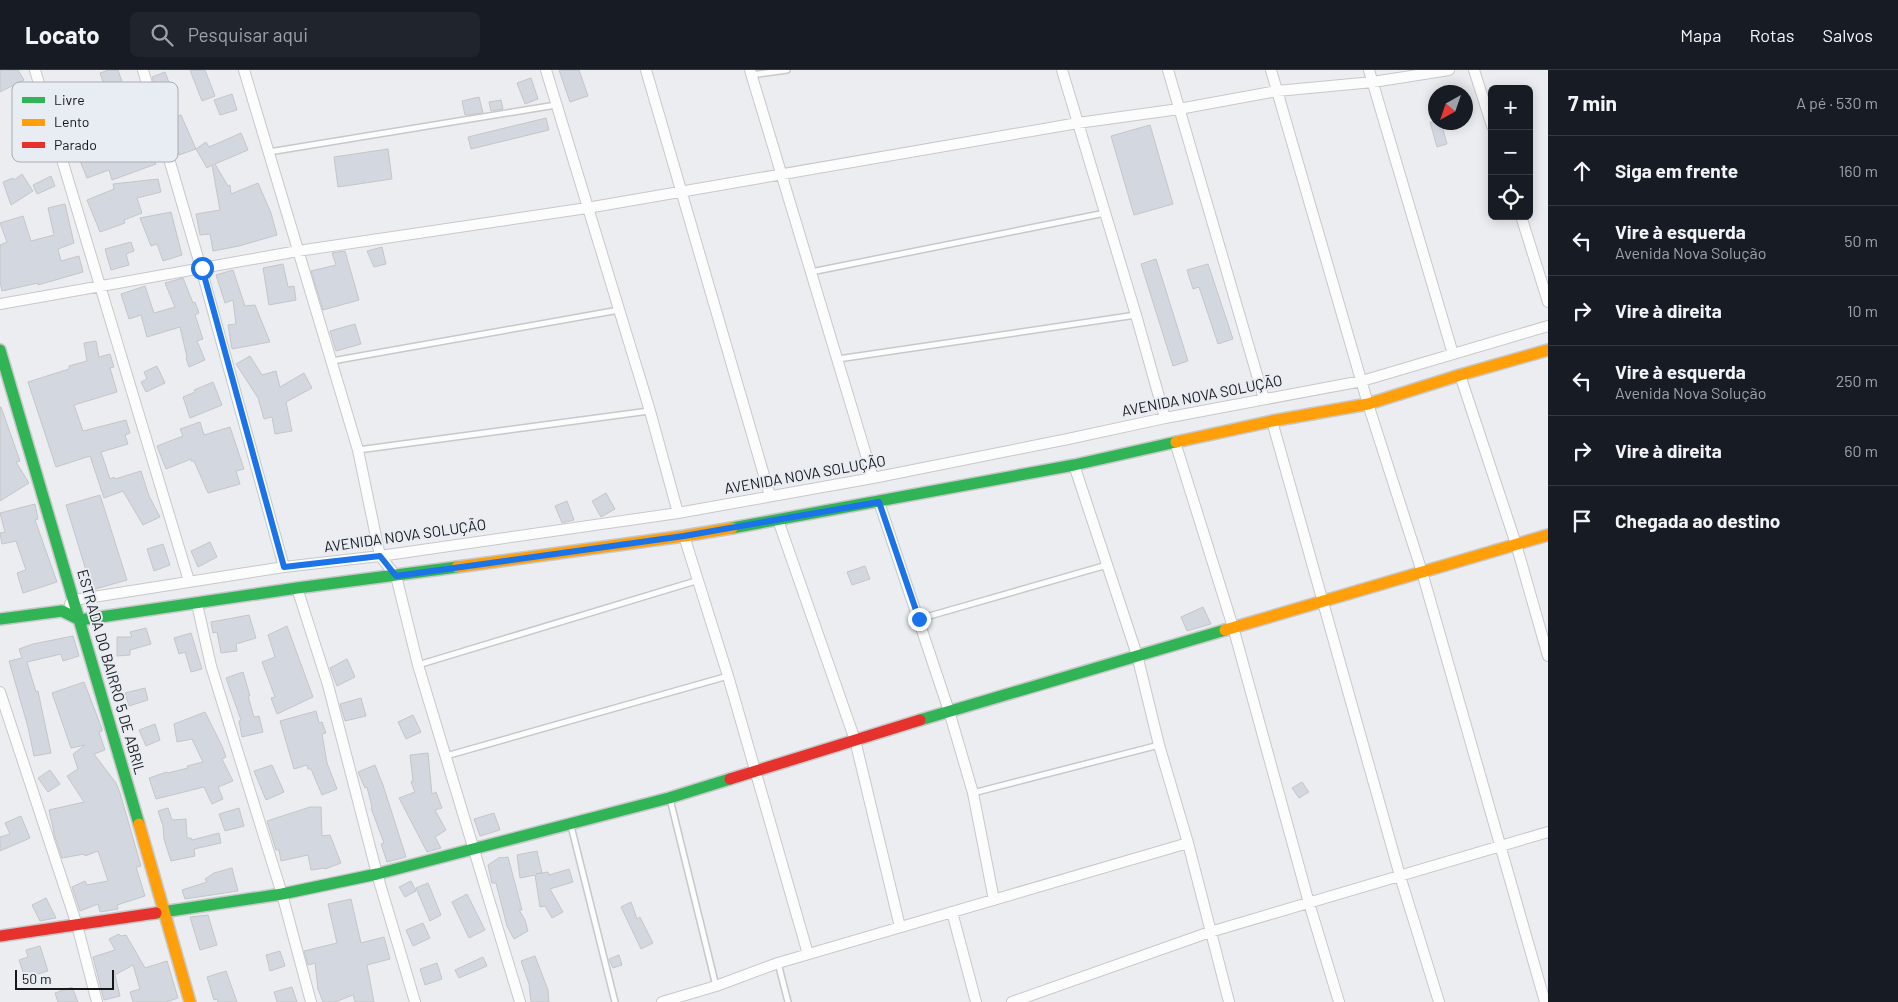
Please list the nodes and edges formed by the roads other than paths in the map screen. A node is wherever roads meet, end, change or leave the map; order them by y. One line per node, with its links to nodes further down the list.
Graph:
1 (35, 70): 14 (street)
2 (143, 70): 15 (street)
3 (244, 70): 22 (street)
4 (546, 70): 18 (street)
5 (646, 70): 26 (street)
6 (787, 70): 13 (lane)
7 (1062, 70): 21 (street)
8 (1168, 70): 19 (street)
9 (1270, 70): 17 (street)
10 (1369, 70): 16 (street)
11 (1449, 70): 16 (street)
12 (1474, 70): 20 (street)
13 (751, 72): 25 (street)
14 (39, 82)
15 (147, 82)
16 (1373, 82): 17 (street); 41 (street)
17 (1277, 91): 19 (street); 45 (street)
18 (557, 105): 22 (lane); 27 (street)
19 (1180, 108): 21 (street); 46 (street)
20 (1488, 114)
21 (1078, 123): 25 (street); 28 (street)
22 (269, 152): 30 (street)
23 (62, 162): 33 (street)
24 (170, 162): 31 (street)
25 (781, 174): 26 (street); 32 (street)
26 (682, 192): 27 (street); 55 (street)
27 (588, 208): 30 (street); 36 (street)
28 (1105, 213): 32 (lane); 37 (street)
29 (1522, 220): 34 (street)
30 (298, 251): 31 (street); 43 (street)
31 (202, 268): 33 (street); 64 (street)
32 (811, 272): 42 (street)
33 (99, 286): 35 (street); 68 (street)
34 (1548, 302)
35 (0, 304)
36 (619, 310): 43 (lane); 48 (street)
37 (1136, 315): 42 (lane); 49 (street)
38 (1548, 326): 41 (street, AVENIDA NOVA SOLUÇÃO)
39 (0, 350): 70 (street, ESTRADA DO BAIRRO 5 DE ABRIL)
40 (1548, 350): 44 (street)
41 (1453, 354): 45 (street, AVENIDA NOVA SOLUÇÃO)
42 (838, 360): 54 (street)
43 (331, 362): 52 (street)
44 (1460, 375): 47 (street); 61 (street)
45 (1362, 381): 46 (street, AVENIDA NOVA SOLUÇÃO); 47 (street)
46 (1264, 399): 49 (street, AVENIDA NOVA SOLUÇÃO)
47 (1368, 404): 50 (street); 65 (street)
48 (650, 411): 52 (lane); 57 (street)
49 (1165, 418): 54 (street, AVENIDA NOVA SOLUÇÃO)
50 (1272, 421): 51 (street); 71 (street)
51 (1175, 442): 53 (street); 77 (street)
52 (358, 450): 62 (street)
53 (1074, 464): 56 (street); 63 (street)
54 (873, 478): 55 (street, AVENIDA NOVA SOLUÇÃO)
55 (770, 496): 57 (street, AVENIDA NOVA SOLUÇÃO)
56 (879, 502): 58 (street); 74 (street)
57 (678, 513): 62 (street, AVENIDA NOVA SOLUÇÃO)
58 (778, 520): 60 (street); 84 (street)
59 (1548, 535): 61 (street)
60 (684, 536): 66 (street); 67 (street)
61 (1516, 544): 65 (street); 79 (street)
62 (380, 556): 64 (street, AVENIDA NOVA SOLUÇÃO); 66 (street)
63 (1107, 565): 74 (lane); 78 (street)
64 (284, 567): 68 (street, AVENIDA NOVA SOLUÇÃO)
65 (1422, 572): 71 (street); 93 (street)
66 (396, 576): 69 (street); 80 (street)
67 (700, 580): 80 (lane); 81 (street)
68 (189, 581): 70 (street, AVENIDA NOVA SOLUÇÃO)
69 (297, 588): 72 (street); 95 (street)
70 (74, 600): 73 (street); 76 (street, ESTRADA DO BAIRRO 5 DE ABRIL)
71 (1323, 601): 77 (street); 96 (street)
72 (197, 604): 76 (street); 97 (street)
73 (62, 611): 75 (street); 76 (street)
74 (919, 619): 83 (street)
75 (0, 620)
76 (80, 620): 101 (street, ESTRADA DO BAIRRO 5 DE ABRIL)
77 (1233, 627): 78 (street); 99 (street)
78 (1137, 655): 83 (street); 85 (street)
79 (1548, 656)
80 (418, 665): 86 (street)
81 (728, 676): 86 (lane); 87 (street)
82 (0, 692): 102 (street)
83 (949, 711): 84 (street); 88 (street)
84 (855, 740): 87 (street); 103 (street)
85 (1159, 745): 88 (lane); 92 (street)
86 (446, 756): 94 (street)
87 (756, 771): 89 (street); 106 (street)
88 (973, 794): 98 (street)
89 (669, 798): 90 (street); 108 (lane)
90 (570, 824): 94 (street); 115 (lane)
91 (1548, 832): 93 (street)
92 (1188, 843): 98 (street); 104 (street)
93 (1501, 846): 96 (street); 123 (street)
94 (474, 850): 95 (street); 114 (street)
95 (377, 874): 97 (street); 113 (street)
96 (1400, 876): 99 (street); 122 (street)
97 (282, 894): 101 (street); 112 (street)
98 (994, 900): 100 (street)
99 (1309, 903): 104 (street); 121 (street)
100 (952, 912): 103 (street); 118 (street)
101 (165, 913): 102 (street); 111 (street, ESTRADA DO BAIRRO 5 DE ABRIL)
102 (76, 925): 105 (street); 110 (street)
103 (900, 928): 106 (street)
104 (1210, 932): 109 (street); 120 (street)
105 (0, 936)
106 (808, 954): 107 (street)
107 (778, 963): 108 (street); 117 (lane)
108 (716, 986): 116 (street)
109 (1033, 999): 119 (street)
110 (97, 1002)
111 (190, 1002)
112 (311, 1002)
113 (415, 1002)
114 (520, 1002)
115 (616, 1002)
116 (662, 1002)
117 (788, 1002)
118 (976, 1002)
119 (1012, 1002)
120 (1229, 1002)
121 (1339, 1002)
122 (1438, 1002)
123 (1545, 1002)

